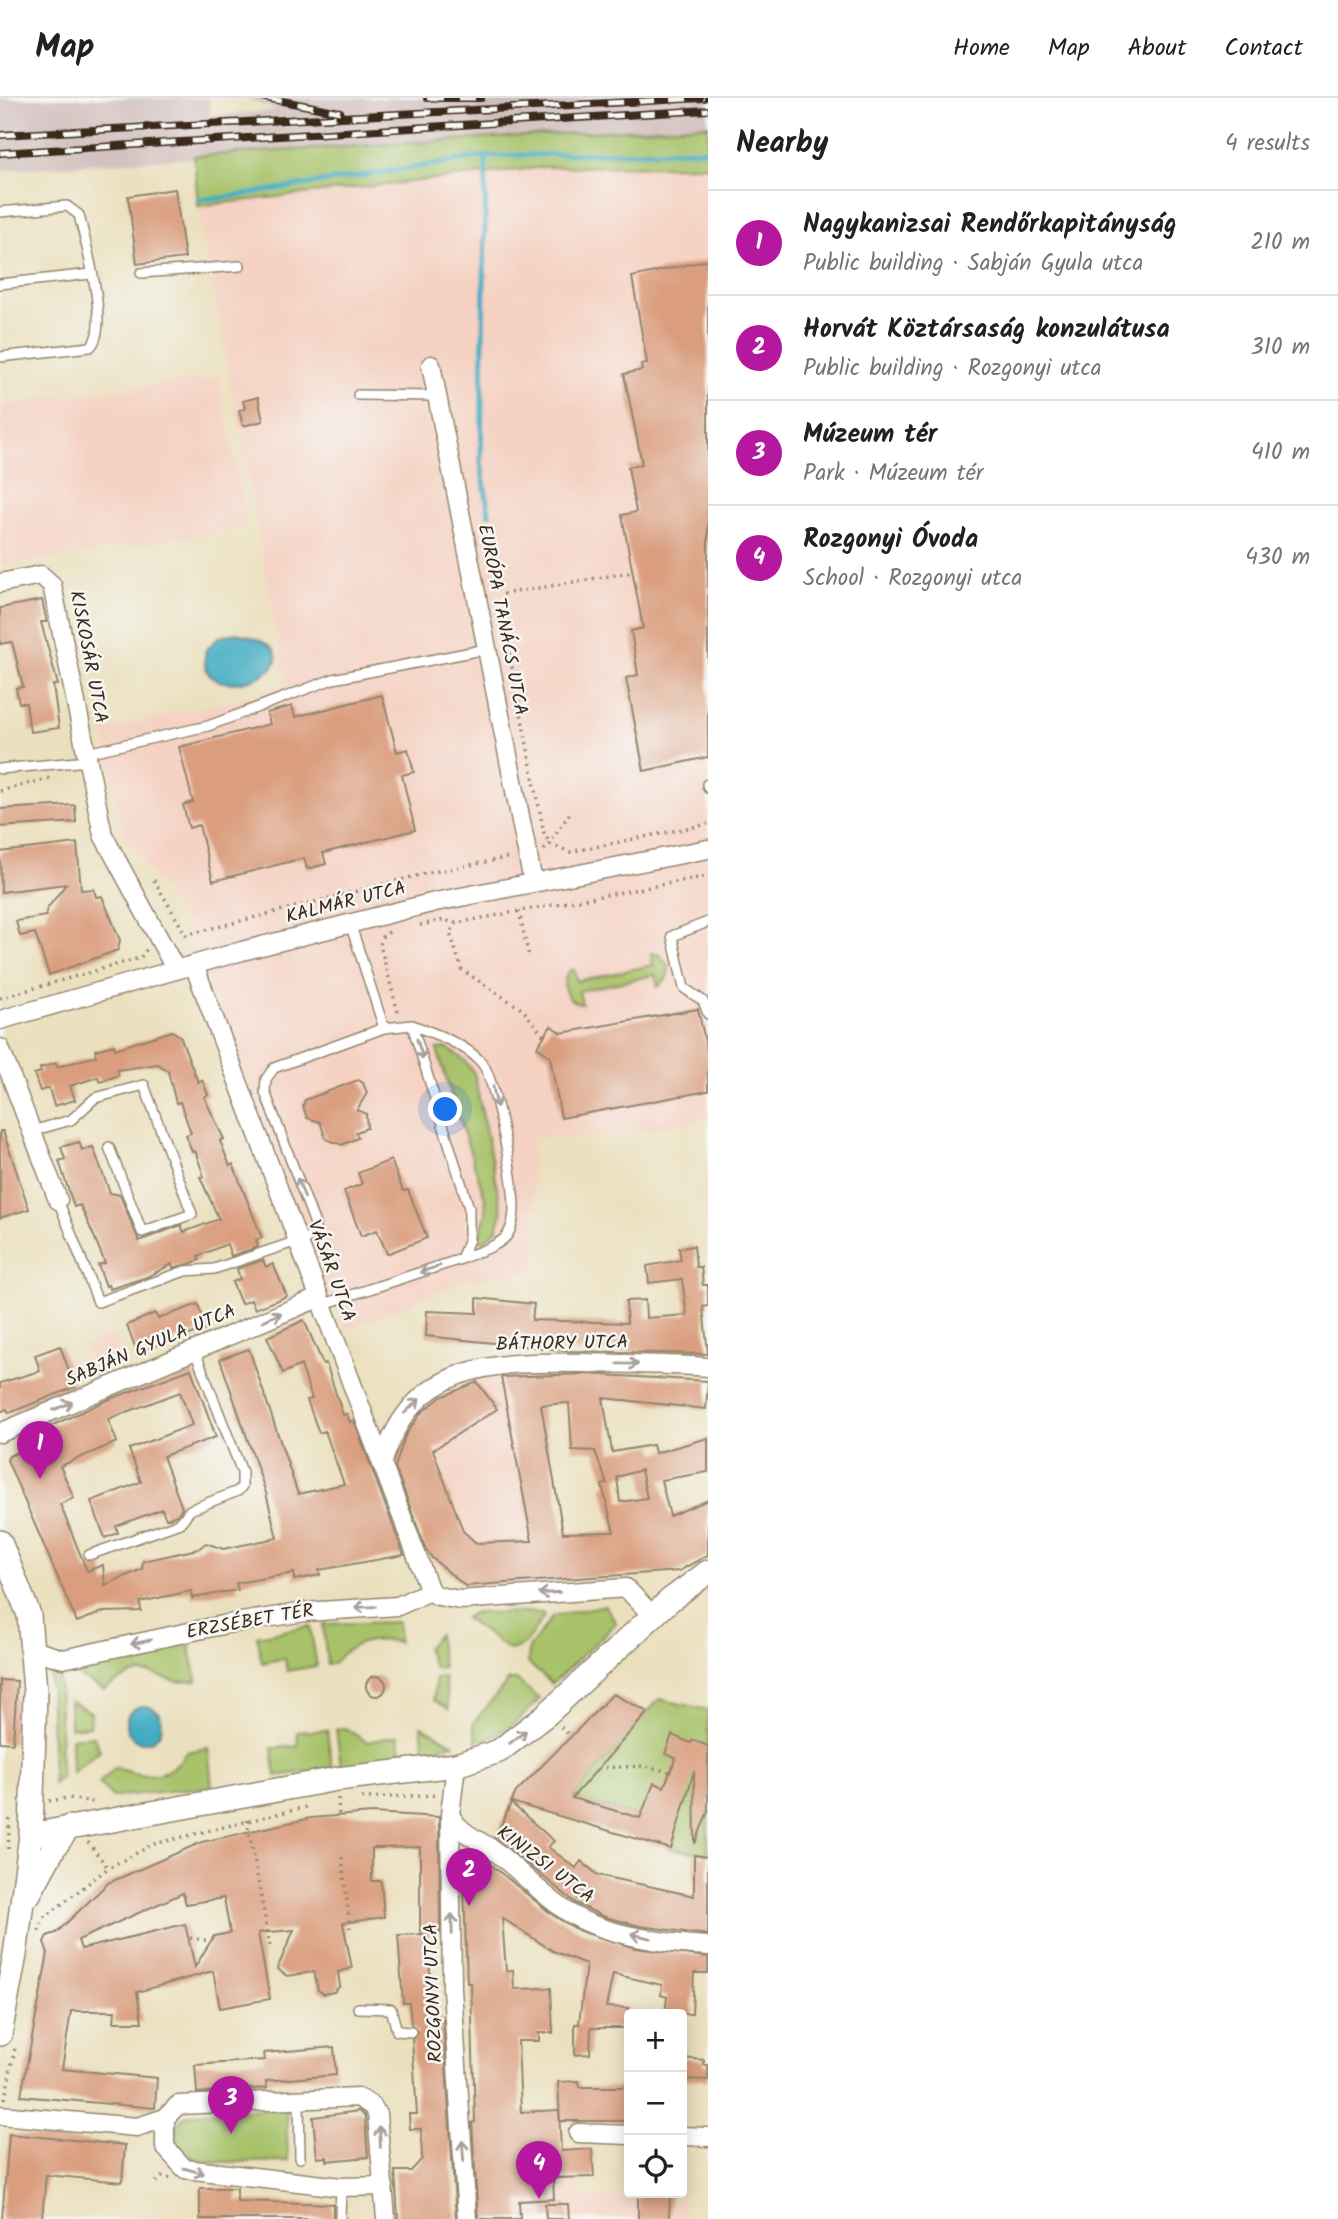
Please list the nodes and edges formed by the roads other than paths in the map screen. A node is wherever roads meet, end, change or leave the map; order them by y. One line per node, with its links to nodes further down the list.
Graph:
1 (0, 212): 4 (lane)
2 (240, 265): 3 (lane)
3 (141, 273)
4 (91, 274): 5 (lane); 6 (lane)
5 (0, 284)
6 (0, 357)
7 (431, 365): 9 (street, EURÓPA TANÁCS UTCA)
8 (358, 394): 9 (lane)
9 (437, 396): 11 (street, EURÓPA TANÁCS UTCA)
10 (0, 583): 12 (street, KISKOSÁR UTCA)
11 (487, 649): 12 (lane); 15 (street, EURÓPA TANÁCS UTCA)
12 (87, 757): 13 (lane); 18 (street, VÁSÁR UTCA)
13 (0, 769)
14 (708, 849): 15 (street, KALMÁR UTCA)
15 (533, 882): 17 (street, KALMÁR UTCA)
16 (708, 922): 19 (lane)
17 (350, 923): 18 (street, KALMÁR UTCA); 22 (lane)
18 (185, 967): 20 (street, KALMÁR UTCA); 27 (street, VÁSÁR UTCA)
19 (708, 1014)
20 (0, 1020)
21 (412, 1025): 22 (lane); 28 (lane, one-way to 28); 28 (lane, one-way to 28)
22 (384, 1028): 27 (lane, one-way to 22)
23 (0, 1048): 24 (street)
24 (32, 1132): 25 (lane); 26 (street)
25 (109, 1147)
26 (58, 1200): 27 (lane)
27 (298, 1241): 29 (street, VÁSÁR UTCA)
28 (461, 1259): 29 (lane, one-way to 29)
29 (320, 1301): 30 (street, SABJÁN GYULA UTCA, one-way to 29); 33 (street, VÁSÁR UTCA)
30 (194, 1349): 32 (street, SABJÁN GYULA UTCA, one-way to 30); 35 (lane)
31 (708, 1367): 33 (street, BÁTHORY UTCA, one-way to 31)
32 (0, 1433)
33 (382, 1465): 38 (street, VÁSÁR UTCA)
34 (0, 1542): 36 (street)
35 (89, 1555)
36 (7, 1572): 40 (street)
37 (701, 1576): 39 (street)
38 (430, 1591): 39 (street, one-way to 38); 40 (street, ERZSÉBET TÉR, one-way to 40)
39 (652, 1615): 41 (street, one-way to 39)
40 (33, 1650): 43 (street)
41 (456, 1765): 42 (street, ROZGONYI UTCA); 44 (street)
42 (450, 1815): 46 (street, KINIZSI UTCA, one-way to 42); 62 (street, ROZGONYI UTCA, one-way to 42)
43 (30, 1835): 44 (street); 45 (street)
44 (74, 1835): 45 (street)
45 (22, 1905): 49 (street)
46 (708, 1946)
47 (358, 2008): 48 (lane)
48 (411, 2032)
49 (0, 2034)
50 (299, 2098): 52 (street); 57 (lane); 58 (street, one-way to 50)
51 (0, 2115): 52 (street)
52 (165, 2118): 59 (street, one-way to 59)
53 (578, 2133): 54 (street)
54 (624, 2135)
55 (687, 2136): 56 (street)
56 (708, 2137)
57 (300, 2158)
58 (384, 2186): 59 (street); 61 (street)
59 (341, 2187): 60 (lane)
60 (340, 2219)
61 (386, 2219)
62 (467, 2219)

